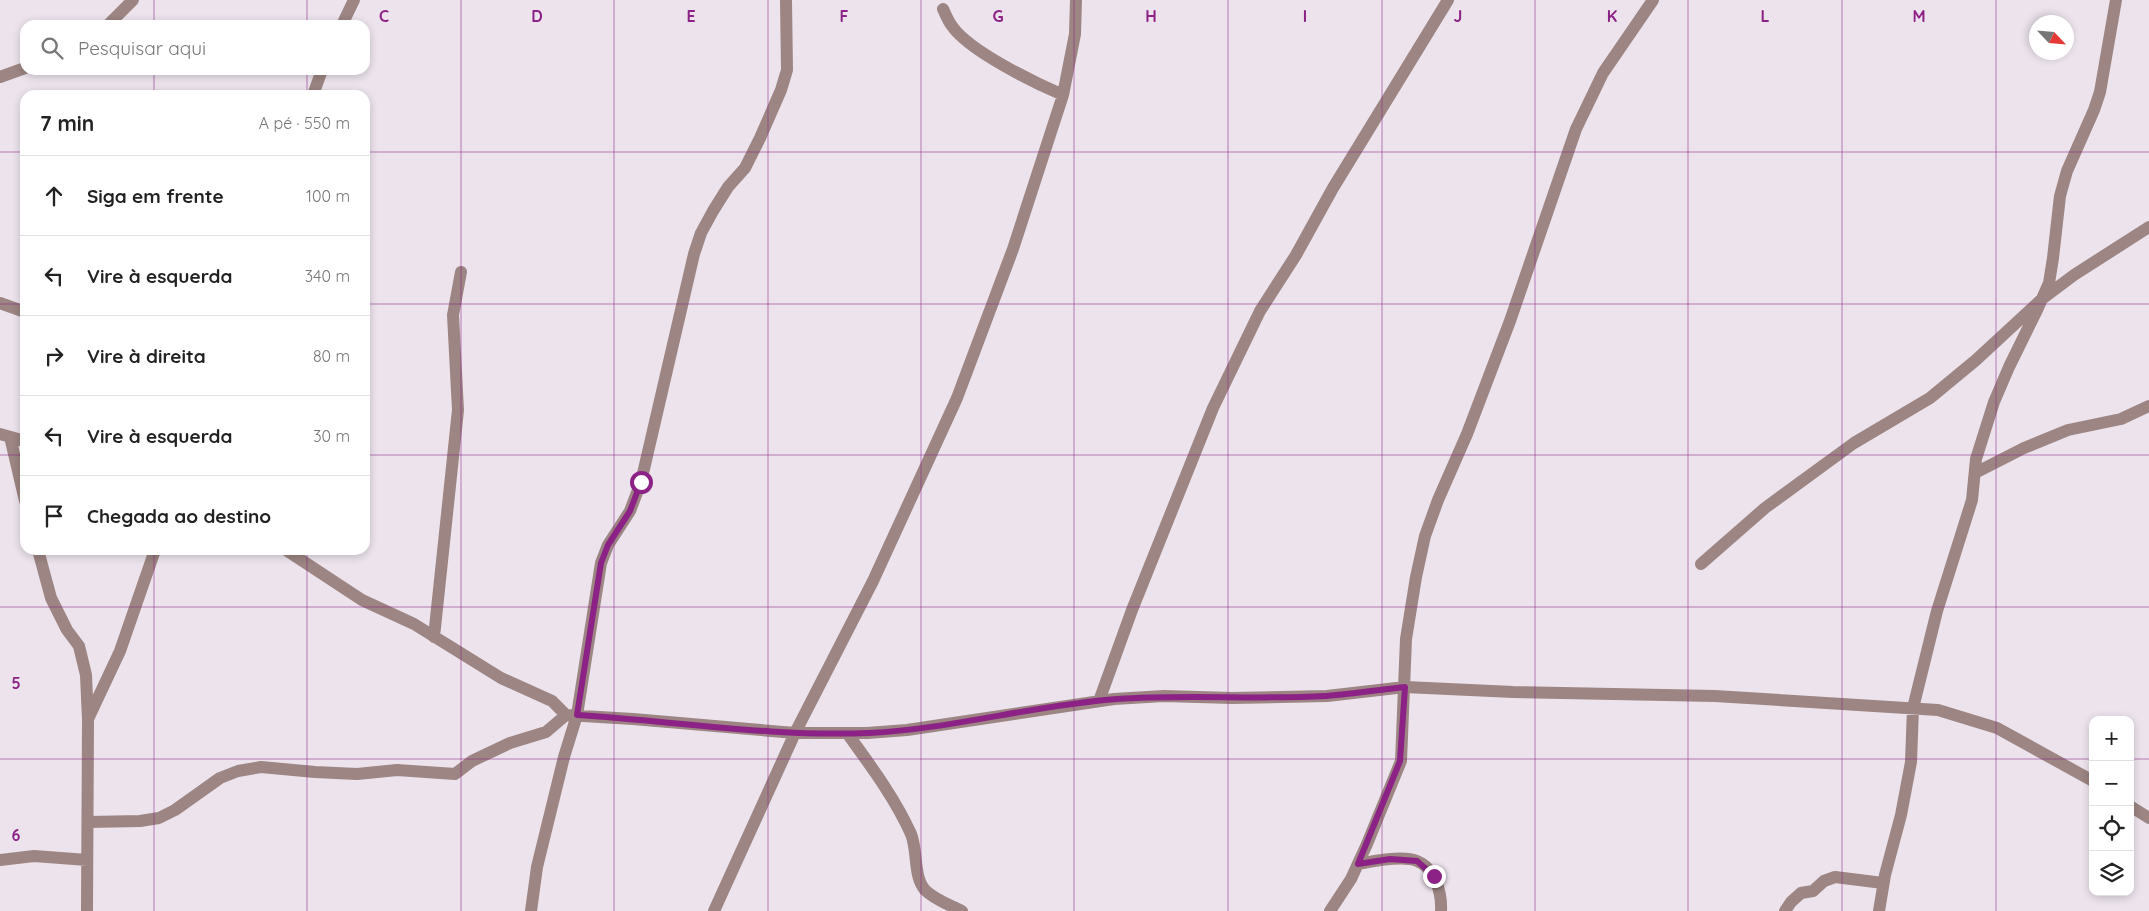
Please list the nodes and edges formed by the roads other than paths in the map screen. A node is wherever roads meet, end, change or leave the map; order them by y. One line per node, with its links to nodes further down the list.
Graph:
1 (133, 0): 9 (street)
2 (354, 0): 10 (street)
3 (786, 0): 34 (street)
4 (1076, 0): 15 (street)
5 (1448, 0): 32 (street)
6 (1653, 0): 31 (street)
7 (2116, 0): 18 (street)
8 (943, 9): 15 (street)
9 (113, 20)
10 (344, 20)
11 (20, 70): 13 (street)
12 (320, 75): 14 (street)
13 (0, 78)
14 (315, 90)
15 (1064, 95): 36 (street)
16 (2149, 227): 18 (street)
17 (461, 272): 30 (street)
18 (2042, 299): 24 (street); 29 (street)
19 (0, 303): 20 (street)
20 (20, 310)
21 (2149, 406): 24 (street)
22 (5, 435): 23 (street); 25 (street)
23 (20, 440)
24 (1974, 473): 33 (street)
25 (20, 484)
26 (39, 555): 35 (street)
27 (154, 555): 35 (street)
28 (294, 555): 30 (street)
29 (1701, 564)
30 (434, 637): 34 (street)
31 (1405, 687): 32 (street); 33 (street); 44 (street)
32 (1099, 701): 37 (street)
33 (1913, 708): 38 (street); 45 (street)
34 (571, 715): 36 (street); 41 (street); 47 (street)
35 (88, 720): 41 (street)
36 (795, 733): 37 (street); 48 (street)
37 (847, 733): 49 (street)
38 (2089, 779)
39 (2134, 809): 40 (street)
40 (2149, 818)
41 (88, 822): 43 (street)
42 (0, 860): 43 (street)
43 (87, 860): 46 (street)
44 (1358, 864): 50 (street); 51 (street)
45 (1883, 882): 52 (street); 53 (street)
46 (86, 911)
47 (531, 911)
48 (714, 911)
49 (962, 911)
50 (1330, 911)
51 (1441, 911)
52 (1785, 911)
53 (1879, 911)

